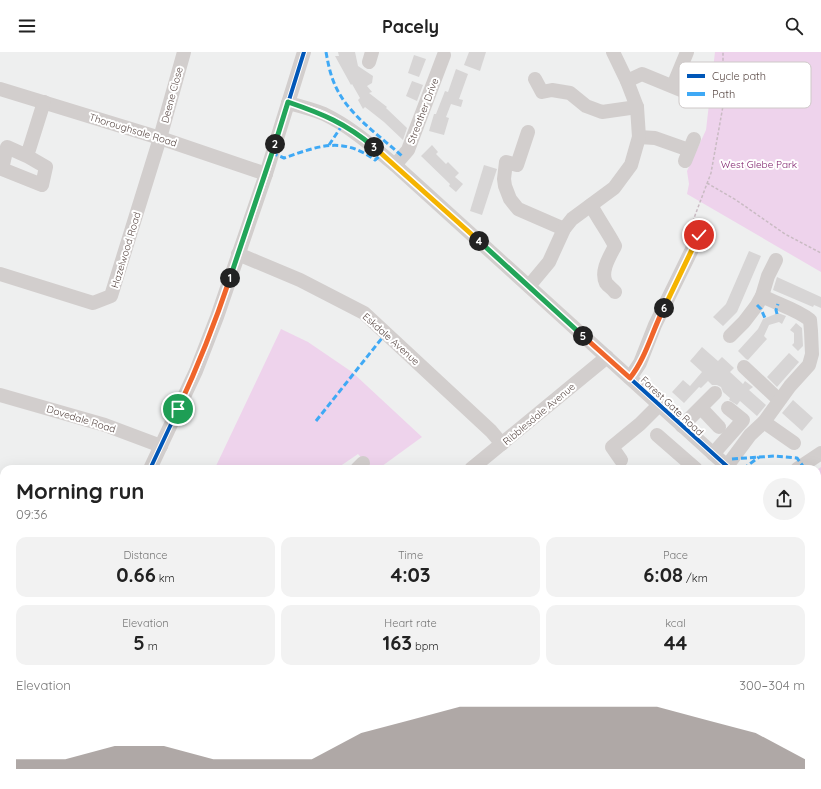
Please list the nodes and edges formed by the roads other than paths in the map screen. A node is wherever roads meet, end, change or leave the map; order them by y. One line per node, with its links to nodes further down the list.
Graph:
1 (184, 52): 16 (street, Deene Close)
2 (304, 52): 12 (street)
3 (613, 52): 9 (street)
4 (687, 52): 6 (street)
5 (444, 55): 19 (street, Streather Drive)
6 (683, 62)
7 (679, 77): 9 (street)
8 (535, 78): 13 (street)
9 (627, 81): 13 (street)
10 (0, 89): 11 (street, Thoroughsale Road)
11 (44, 102): 16 (street, Thoroughsale Road); 18 (street)
12 (288, 102): 19 (street, Forest Gate Road); 20 (street)
13 (637, 107): 15 (street)
14 (528, 132): 22 (street)
15 (638, 137): 17 (street); 21 (street)
16 (160, 138): 20 (street, Thoroughsale Road); 26 (street, Hazelwood Road)
17 (689, 150)
18 (27, 156)
19 (395, 165): 27 (street, Forest Gate Road)
20 (266, 174): 24 (street)
21 (592, 205): 22 (street); 28 (street)
22 (564, 230): 27 (street)
23 (699, 235): 34 (street)
24 (238, 254): 46 (street, Eskdale Avenue); 47 (street)
25 (776, 260): 29 (street)
26 (0, 274)
27 (528, 286): 32 (street, Forest Gate Road)
28 (615, 291)
29 (762, 296): 30 (street); 31 (street)
30 (815, 320): 37 (street)
31 (730, 336)
32 (607, 357): 34 (street, Forest Gate Road); 46 (street, Ribblesdale Avenue)
33 (744, 367): 37 (street)
34 (630, 378): 38 (street, Forest Gate Road)
35 (715, 393): 39 (street)
36 (0, 395): 47 (street, Dovedale Road)
37 (779, 400): 41 (street)
38 (659, 405): 43 (street, Forest Gate Road); 51 (street)
39 (701, 408): 42 (street); 43 (street)
40 (728, 408): 50 (street)
41 (764, 422): 45 (street); 56 (street)
42 (719, 427)
43 (685, 429): 48 (street); 50 (street, Forest Gate Road)
44 (657, 435): 48 (street)
45 (794, 443)
46 (502, 444): 53 (street, Ribblesdale Avenue)
47 (161, 446): 52 (street)
48 (673, 448): 54 (street)
49 (821, 453): 57 (street)
50 (712, 454): 55 (street, Forest Gate Road)
51 (621, 460)
52 (152, 465)
53 (476, 465)
54 (692, 465)
55 (726, 465)
56 (729, 465)
57 (803, 465)

